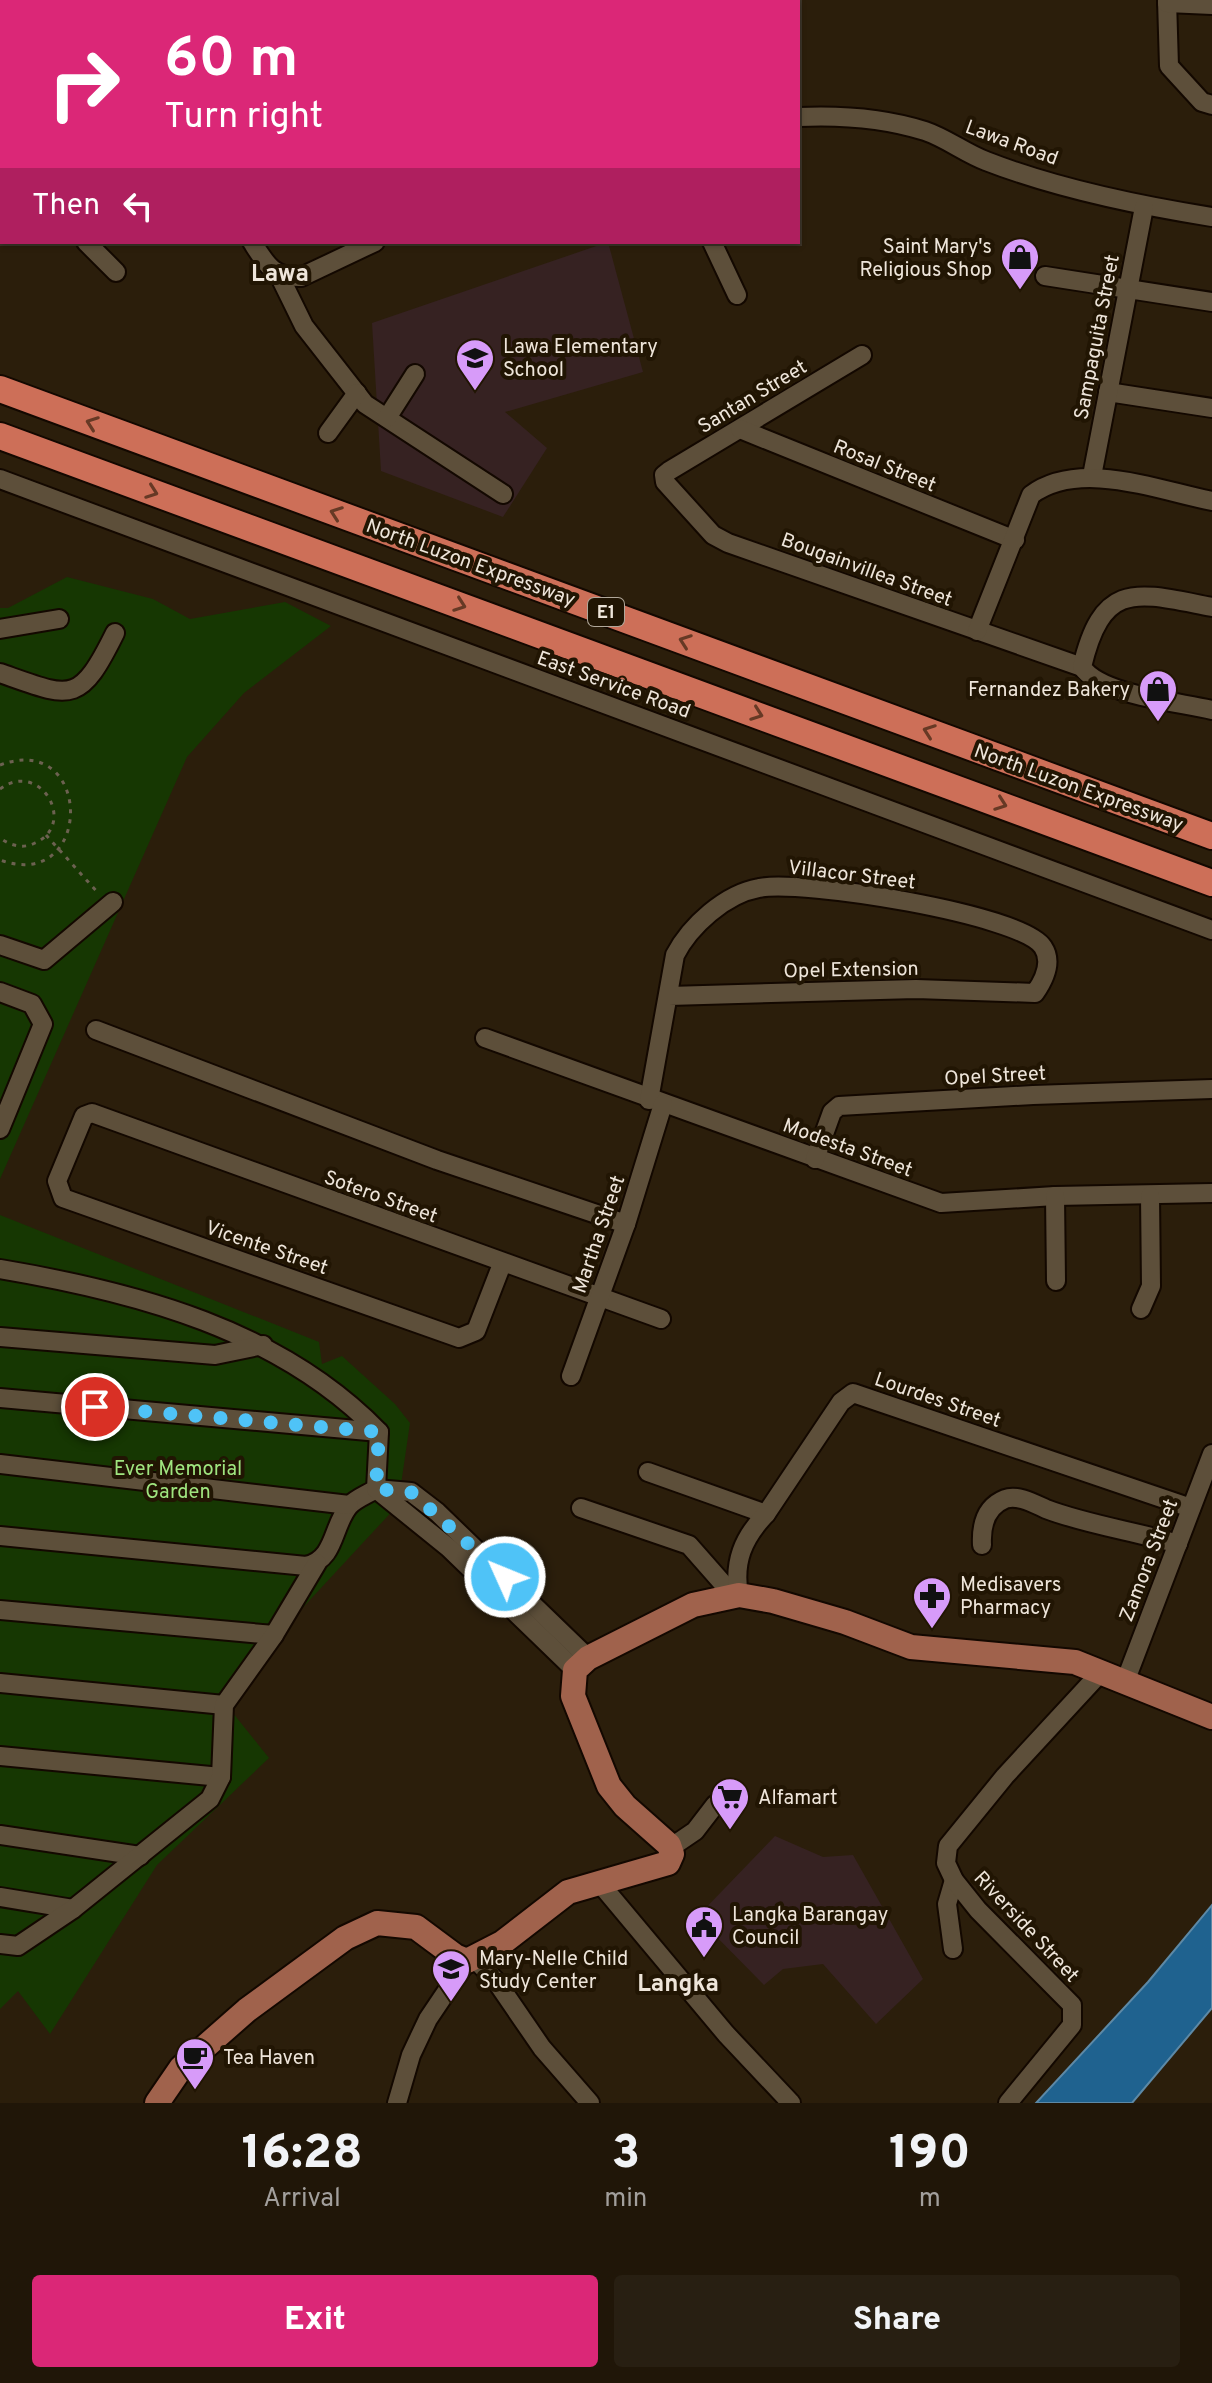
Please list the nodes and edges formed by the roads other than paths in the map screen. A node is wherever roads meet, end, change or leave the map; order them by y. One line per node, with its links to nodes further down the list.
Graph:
1 (1167, 2): 2 (street); 3 (street)
2 (1212, 5)
3 (1212, 105)
4 (800, 117): 5 (street, Lawa Road)
5 (1144, 207): 6 (street, Lawa Road); 14 (street, Sampaguita Street)
6 (1212, 217)
7 (88, 244): 11 (street)
8 (254, 244): 12 (street)
9 (370, 244): 12 (street)
10 (713, 244): 15 (street)
11 (116, 272)
12 (279, 275): 21 (street)
13 (1045, 276): 14 (street)
14 (1126, 286): 16 (street); 20 (street, Sampaguita Street)
15 (737, 295)
16 (1212, 302)
17 (862, 355): 24 (street, Santan Street)
18 (415, 374): 23 (street)
19 (0, 389): 41 (highway, North Luzon Expressway / E1, one-way to 19)
20 (1108, 392): 22 (street); 28 (street, Sampaguita Street)
21 (357, 393): 23 (street); 25 (street)
22 (1212, 408)
23 (387, 418): 30 (street)
24 (740, 429): 27 (street, Santan Street); 32 (street, Rosal Street)
25 (328, 433)
26 (0, 436): 42 (highway, E1, one-way to 42)
27 (664, 475): 36 (street, Bougainvillea Street)
28 (1092, 476): 31 (street); 32 (street)
29 (0, 479): 44 (street, East Service Road)
30 (503, 494)
31 (1212, 501)
32 (1015, 540): 36 (street)
33 (1212, 607): 38 (street)
34 (59, 619): 35 (street)
35 (0, 629)
36 (977, 631): 38 (street, Bougainvillea Street)
37 (115, 633): 39 (street)
38 (1082, 667): 40 (street, Bougainvillea Street)
39 (0, 673)
40 (1212, 710)
41 (1212, 836)
42 (1212, 883)
43 (111, 904): 45 (street)
44 (1212, 930)
45 (0, 945)
46 (0, 992): 54 (street)
47 (1035, 993): 48 (street, Opel Extension); 48 (street, Villacor Street)
48 (669, 996): 52 (street, Villacor Street)
49 (96, 1030): 59 (street)
50 (485, 1038): 52 (street, Modesta Street)
51 (1212, 1089): 55 (street, Opel Street)
52 (656, 1102): 55 (street, Modesta Street); 59 (street, Martha Street)
53 (88, 1113): 60 (street, Sotero Street); 60 (street, Vicente Street)
54 (0, 1129)
55 (815, 1159): 57 (street, Modesta Street)
56 (1212, 1193): 58 (street, Modesta Street)
57 (1055, 1196): 58 (street, Modesta Street); 62 (street)
58 (1150, 1196): 64 (street)
59 (626, 1224): 63 (street, Martha Street)
60 (502, 1264): 63 (street, Sotero Street)
61 (0, 1269): 67 (street)
62 (1056, 1281)
63 (600, 1299): 65 (street, Sotero Street); 68 (street, Martha Street)
64 (1141, 1309)
65 (661, 1319)
66 (0, 1337): 67 (street)
67 (264, 1345): 70 (street)
68 (571, 1376)
69 (0, 1398): 70 (street)
70 (379, 1432): 74 (street)
71 (1212, 1454): 77 (street, Zamora Street)
72 (0, 1464): 75 (street)
73 (648, 1472): 78 (street)
74 (376, 1489): 75 (street); 86 (street)
75 (349, 1505): 82 (street)
76 (581, 1508): 83 (street)
77 (1191, 1508): 78 (street, Lourdes Street); 80 (street, Zamora Street)
78 (766, 1514): 83 (street, Lourdes Street)
79 (0, 1536): 82 (street)
80 (1178, 1544): 81 (street); 88 (street, Zamora Street)
81 (982, 1545)
82 (317, 1563): 85 (street)
83 (736, 1595): 86 (main road); 87 (main road)
84 (0, 1610): 85 (street)
85 (274, 1635): 90 (street)
86 (582, 1664): 96 (main road)
87 (1102, 1671): 88 (main road); 98 (street, Riverside Street)
88 (1125, 1682): 91 (main road)
89 (0, 1683): 90 (street)
90 (224, 1705): 93 (street)
91 (1212, 1717)
92 (0, 1756): 93 (street)
93 (221, 1777): 97 (street)
94 (715, 1805): 96 (street)
95 (0, 1835): 97 (street)
96 (670, 1848): 99 (main road)
97 (140, 1856): 101 (street)
98 (954, 1880): 103 (street); 110 (street, Riverside Street)
99 (598, 1881): 105 (main road); 109 (street)
100 (0, 1897): 101 (street)
101 (73, 1909): 102 (street)
102 (9, 1945): 104 (street)
103 (953, 1949)
104 (0, 1957)
105 (471, 1960): 106 (main road); 107 (street); 108 (street)
106 (157, 2103)
107 (397, 2103)
108 (590, 2103)
109 (791, 2103)
110 (1008, 2103)

